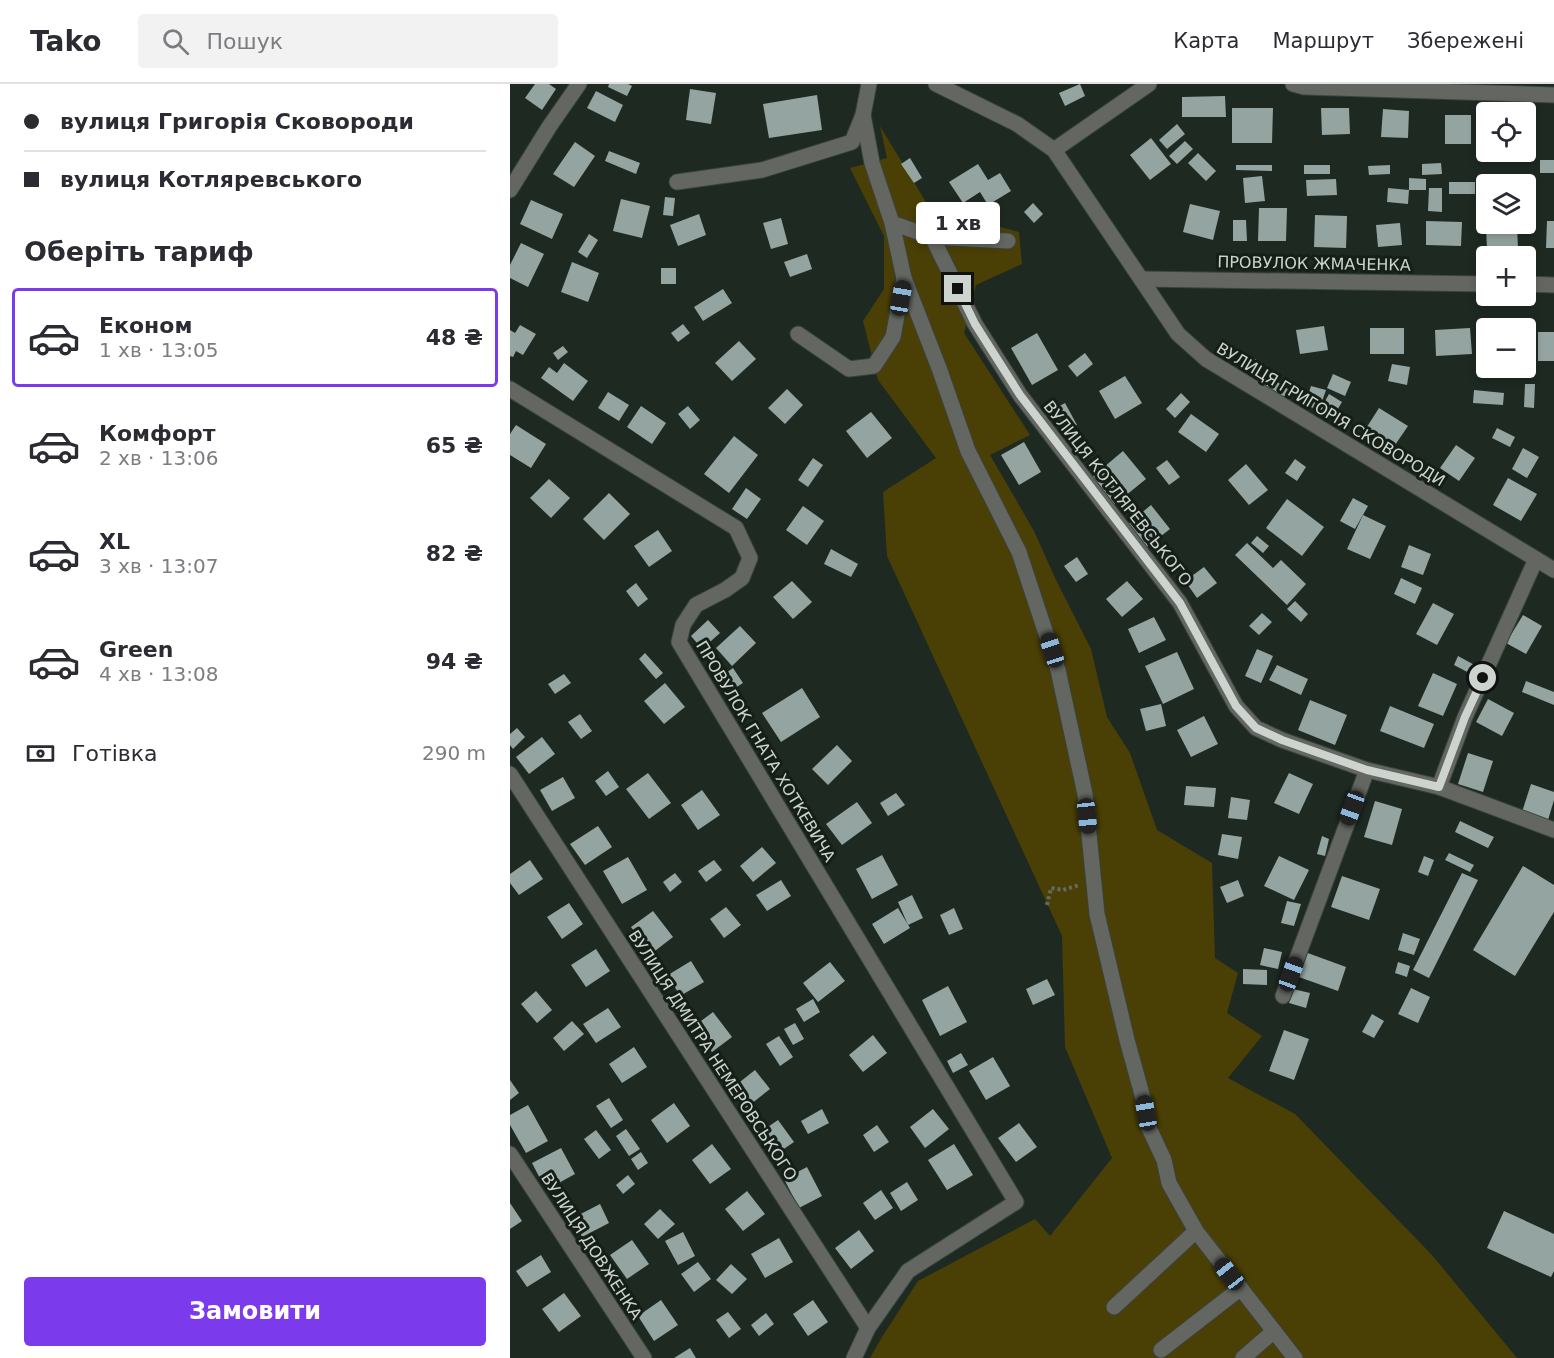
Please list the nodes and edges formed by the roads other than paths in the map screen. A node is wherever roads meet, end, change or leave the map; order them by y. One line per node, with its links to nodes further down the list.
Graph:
1 (579, 84): 10 (street)
2 (869, 84): 7 (street)
3 (936, 84): 8 (street)
4 (1149, 84): 8 (street)
5 (1293, 84): 6 (street)
6 (1554, 95)
7 (863, 115): 9 (street); 11 (street)
8 (1054, 150): 15 (street, ВУЛИЦЯ ГРИГОРІЯ СКОВОРОДИ)
9 (677, 182)
10 (510, 190)
11 (892, 223): 12 (street); 14 (street)
12 (932, 237): 13 (street); 23 (street, ВУЛИЦЯ КОТЛЯРЕВСЬКОГО)
13 (1008, 241)
14 (904, 278): 19 (street); 29 (street)
15 (1141, 279): 16 (street, ПРОВУЛОК ЖМАЧЕНКА); 21 (street, ВУЛИЦЯ ГРИГОРІЯ СКОВОРОДИ)
16 (1476, 284)
17 (1536, 284): 18 (street)
18 (1554, 285)
19 (798, 334)
20 (510, 388): 32 (street, ПРОВУЛОК ГНАТА ХОТКЕВИЧА)
21 (1536, 559): 22 (street, ВУЛИЦЯ ГРИГОРІЯ СКОВОРОДИ); 25 (street)
22 (1554, 570)
23 (1367, 770): 25 (street, ВУЛИЦЯ КОТЛЯРЕВСЬКОГО); 27 (street)
24 (510, 774): 32 (street, ВУЛИЦЯ ДМИТРА НЕМЕРОВСЬКОГО)
25 (1439, 787): 26 (street, ВУЛИЦЯ КОТЛЯРЕВСЬКОГО)
26 (1554, 830)
27 (1283, 996)
28 (510, 1154): 35 (street, ВУЛИЦЯ ДОВЖЕНКА)
29 (1196, 1231): 30 (street); 31 (street)
30 (1240, 1288): 33 (street); 34 (street)
31 (1114, 1307)
32 (868, 1328): 36 (street)
33 (1274, 1331): 37 (street); 38 (street)
34 (1161, 1350)
35 (644, 1358)
36 (854, 1358)
37 (1243, 1358)
38 (1295, 1358)

